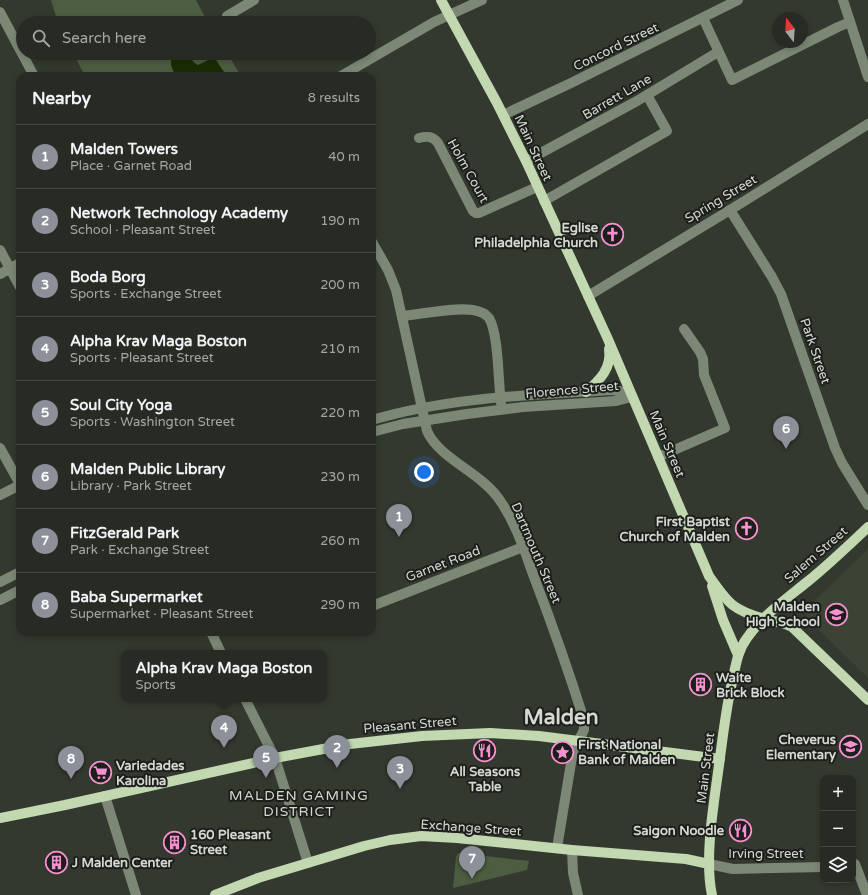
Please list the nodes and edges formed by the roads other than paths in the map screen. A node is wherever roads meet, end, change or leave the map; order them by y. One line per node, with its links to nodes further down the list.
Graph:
1 (254, 0): 8 (street)
2 (441, 0): 7 (main road, Main Street)
3 (482, 0): 7 (street)
4 (738, 0): 9 (street, Concord Street)
5 (843, 0): 10 (street)
6 (0, 14): 11 (street)
7 (449, 15): 13 (street); 20 (main road, Main Street)
8 (227, 16)
9 (703, 18): 12 (street); 20 (street, Concord Street)
10 (850, 22): 12 (street); 18 (street)
11 (16, 43)
12 (718, 52): 19 (street, Barrett Lane)
13 (376, 56)
14 (25, 60): 16 (street)
15 (369, 60): 17 (street)
16 (32, 72)
17 (348, 72)
18 (868, 77)
19 (647, 95): 23 (street, Barrett Lane); 25 (street)
20 (503, 115): 23 (main road, Main Street)
21 (868, 124): 26 (street, Spring Street)
22 (419, 138): 24 (street, Holm Court)
23 (526, 161): 24 (main road, Main Street)
24 (537, 187): 25 (main road, Main Street)
25 (544, 201): 33 (main road, Main Street)
26 (730, 210): 33 (street, Spring Street); 48 (street, Park Street)
27 (376, 248): 34 (street, Dartmouth Street)
28 (0, 250): 30 (street)
29 (16, 265): 30 (street)
30 (10, 268): 31 (street); 32 (street)
31 (0, 274)
32 (16, 279)
33 (588, 296): 36 (main road, Main Street)
34 (402, 316): 38 (street); 50 (street, Dartmouth Street)
35 (684, 328): 44 (street)
36 (607, 337): 37 (main road); 39 (main road, Main Street)
37 (586, 392): 38 (street, Florence Street); 39 (street, Florence Street)
38 (500, 397): 40 (street); 41 (street, Florence Street)
39 (632, 397): 40 (street, Florence Street); 44 (main road, Main Street)
40 (502, 409): 42 (street, Florence Street)
41 (376, 419)
42 (376, 431)
43 (0, 448): 45 (street)
44 (658, 457): 52 (main road, Main Street)
45 (16, 477)
46 (16, 486): 47 (street)
47 (0, 495)
48 (868, 505)
49 (868, 527): 57 (main road, Salem Street)
50 (523, 547): 56 (street, Garnet Road); 63 (street, Dartmouth Street)
51 (16, 574): 53 (street)
52 (709, 576): 57 (main road, Main Street); 60 (main road)
53 (0, 582)
54 (16, 592): 55 (street)
55 (0, 600)
56 (376, 604)
57 (764, 619): 60 (main road, Main Street); 61 (main road)
58 (212, 636): 59 (street)
59 (219, 650)
60 (738, 655): 65 (main road, Main Street)
61 (868, 700)
62 (247, 702): 64 (street)
63 (578, 740): 64 (main road, Pleasant Street); 65 (main road, Pleasant Street); 68 (street, Dartmouth Street)
64 (276, 758): 66 (main road, Pleasant Street); 70 (street)
65 (720, 759): 71 (main road, Main Street)
66 (106, 796): 67 (main road, Pleasant Street); 74 (street)
67 (0, 818)
68 (557, 848): 69 (main road, Exchange Street); 70 (main road, Exchange Street)
69 (572, 850): 71 (main road, Exchange Street); 76 (street)
70 (308, 863): 75 (main road, Exchange Street)
71 (709, 864): 72 (street, Irving Street); 77 (main road, Main Street)
72 (820, 867)
73 (856, 869): 78 (street)
74 (136, 895)
75 (215, 895)
76 (578, 895)
77 (712, 895)
78 (867, 895)

